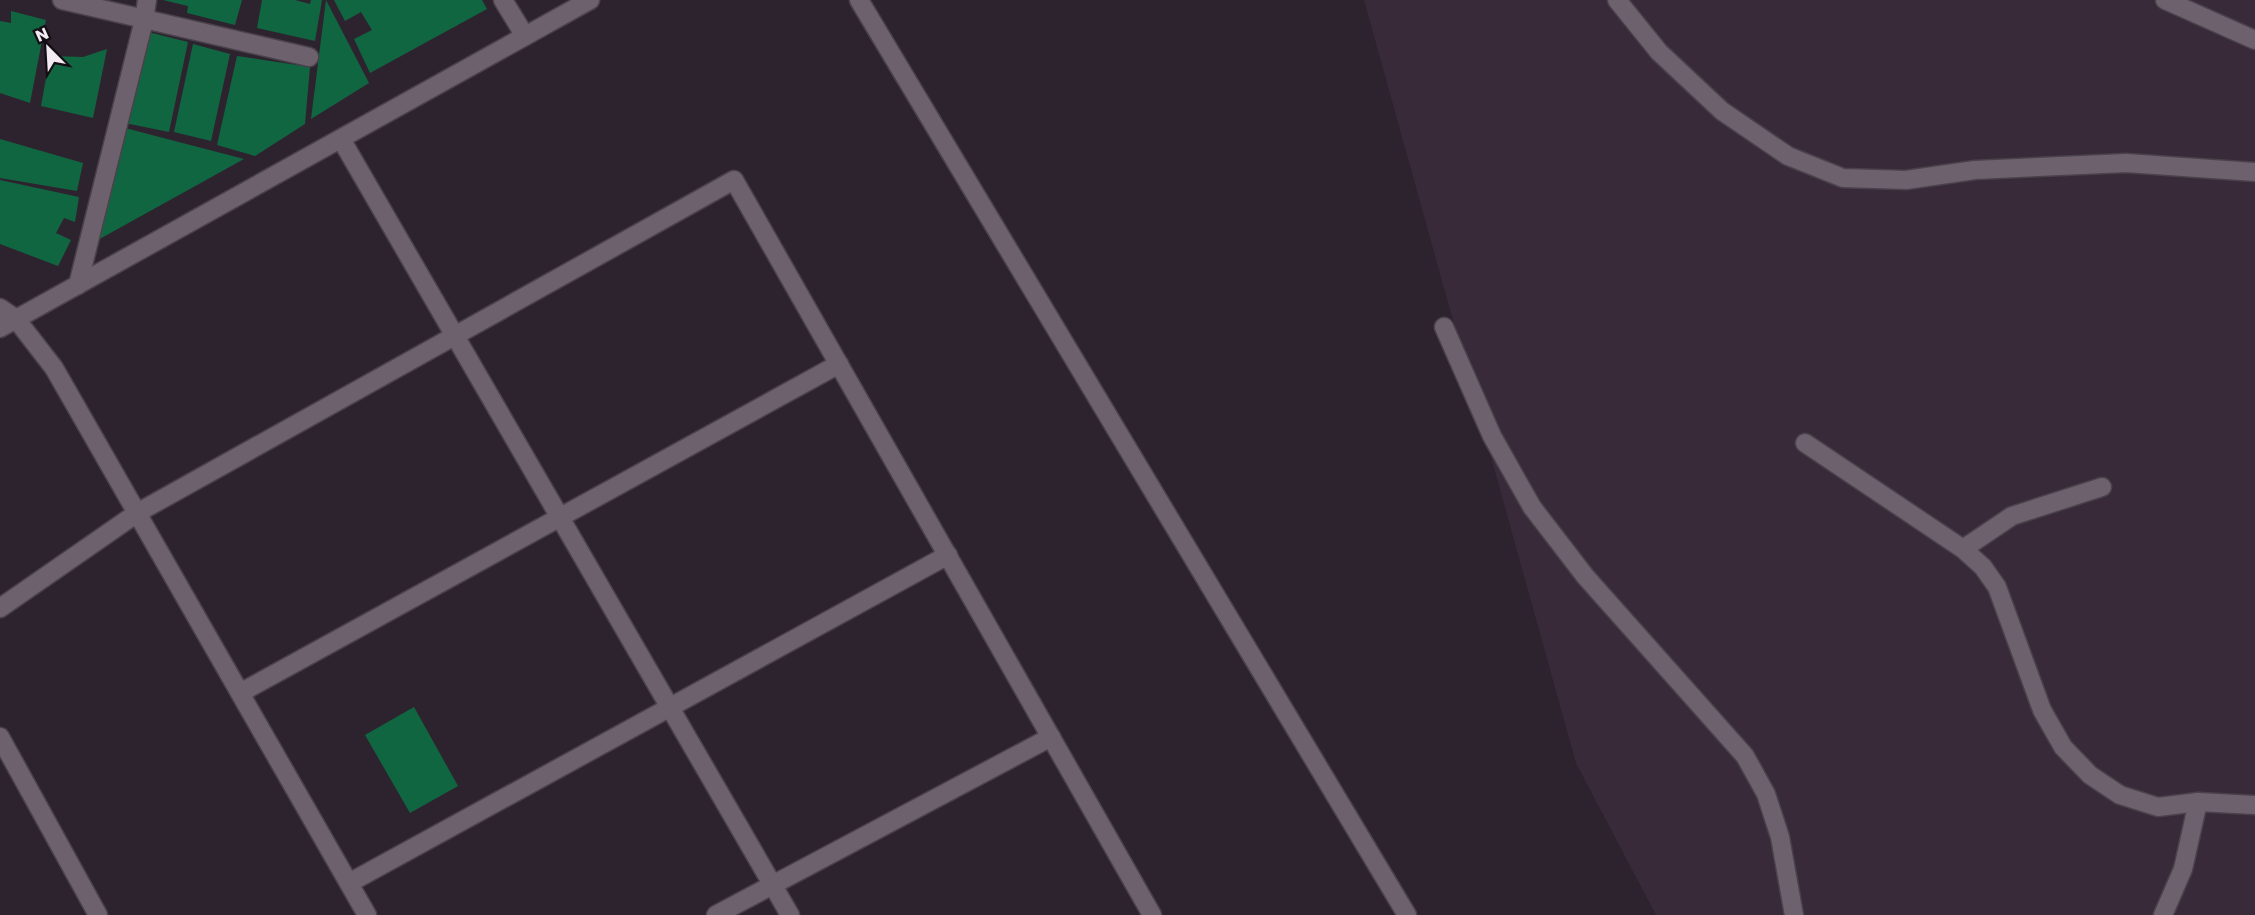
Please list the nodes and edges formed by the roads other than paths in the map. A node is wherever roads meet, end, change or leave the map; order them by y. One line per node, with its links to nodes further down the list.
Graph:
1 (62, 0): 8 (street)
2 (147, 0): 8 (street)
3 (503, 0): 9 (street)
4 (590, 0): 9 (street)
5 (859, 0): 41 (street)
6 (1617, 0): 13 (street)
7 (2165, 0): 10 (street)
8 (144, 20): 11 (street); 14 (street)
9 (525, 36): 12 (street)
10 (2255, 40)
11 (309, 57)
12 (341, 139): 14 (street); 19 (street)
13 (2255, 172)
14 (78, 285): 16 (street)
15 (0, 308): 16 (street)
16 (16, 319): 18 (street); 23 (street)
17 (1444, 327): 42 (street)
18 (0, 328)
19 (454, 336): 20 (street); 23 (street); 24 (street)
20 (839, 364): 24 (street); 26 (street)
21 (1805, 443): 25 (street)
22 (2102, 486): 25 (street)
23 (137, 513): 27 (street); 28 (street)
24 (560, 517): 28 (street); 29 (street)
25 (1963, 549): 32 (street)
26 (948, 555): 29 (street); 31 (street)
27 (0, 608)
28 (240, 693): 34 (street)
29 (670, 707): 34 (street); 35 (street)
30 (0, 737): 36 (street)
31 (1051, 737): 35 (street); 40 (street)
32 (2199, 802): 33 (street); 43 (street)
33 (2255, 806)
34 (349, 883): 37 (street)
35 (772, 885): 38 (street); 39 (street)
36 (98, 915)
37 (367, 915)
38 (716, 915)
39 (790, 915)
40 (1152, 915)
41 (1407, 915)
42 (1794, 915)
43 (2163, 915)

